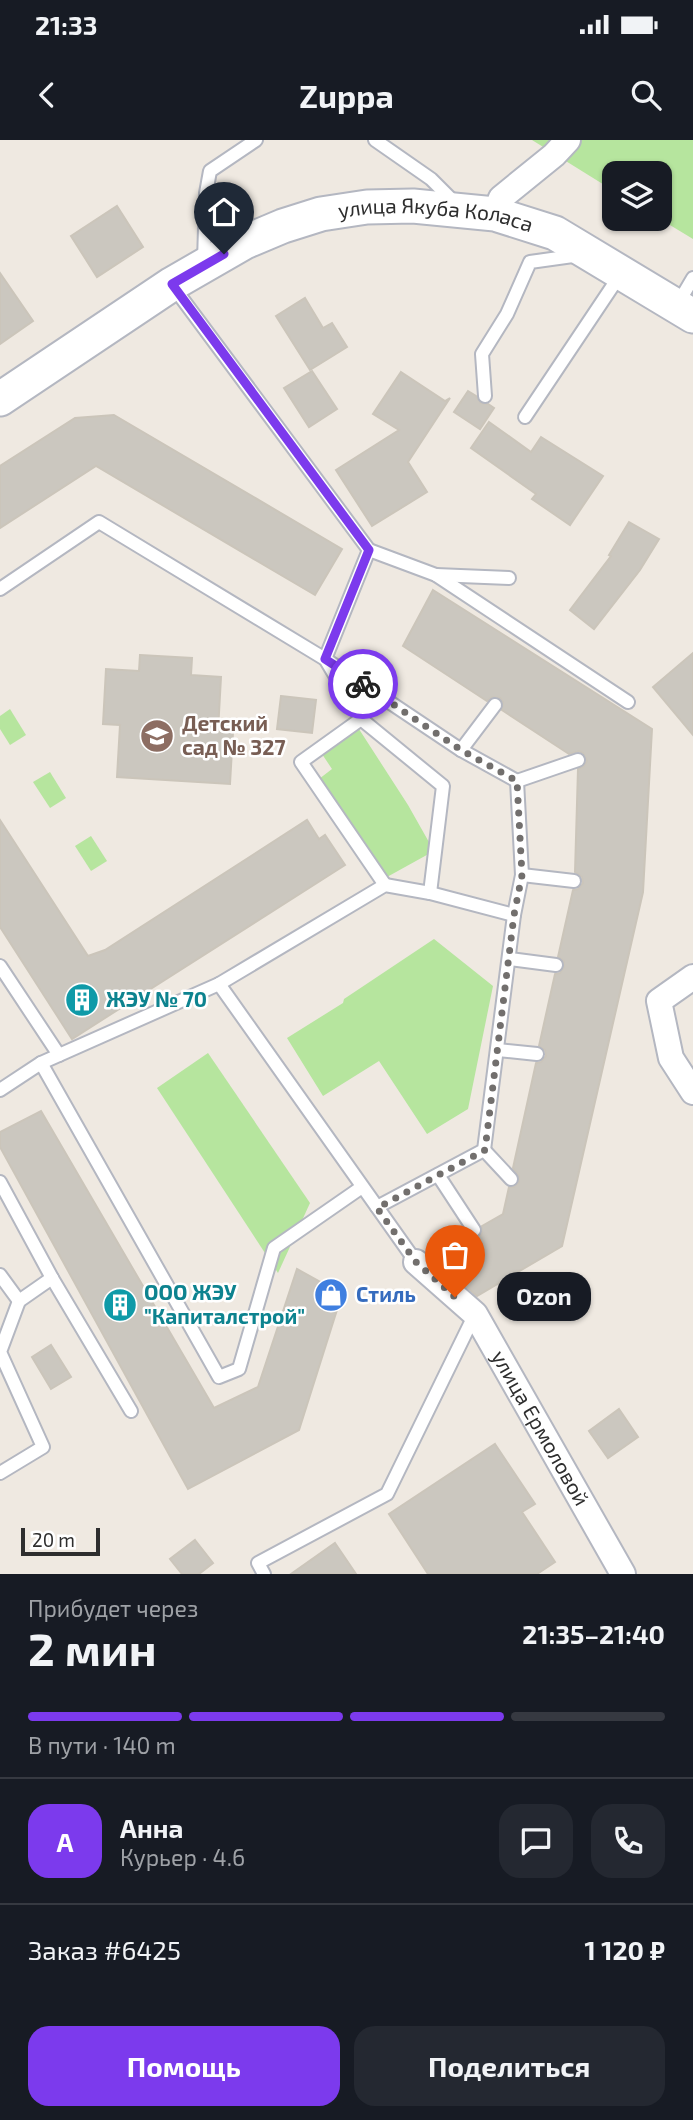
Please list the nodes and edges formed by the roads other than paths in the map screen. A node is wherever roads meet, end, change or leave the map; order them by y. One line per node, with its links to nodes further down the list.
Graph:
1 (256, 140): 6 (lane)
2 (375, 140): 4 (lane)
3 (568, 140): 4 (street)
4 (479, 213): 5 (street, улица Якуба Коласа); 6 (street, улица Якуба Коласа)
5 (589, 253): 7 (street, улица Якуба Коласа); 10 (lane)
6 (204, 266): 8 (street, улица Якуба Коласа)
7 (621, 274): 9 (street, улица Якуба Коласа); 12 (lane)
8 (172, 284): 11 (street, улица Якуба Коласа); 13 (lane)
9 (688, 300)
10 (485, 396)
11 (0, 399)
12 (525, 417)
13 (369, 550): 14 (lane); 17 (lane)
14 (436, 575): 15 (lane); 18 (lane)
15 (509, 578)
16 (0, 589): 17 (lane)
17 (325, 659): 20 (lane); 21 (lane)
18 (628, 702)
19 (495, 705): 21 (lane)
20 (361, 719): 26 (lane); 27 (lane)
21 (461, 750): 23 (lane)
22 (578, 760): 23 (lane)
23 (517, 781): 24 (lane)
24 (522, 875): 25 (lane); 28 (lane)
25 (574, 881)
26 (385, 885): 27 (lane); 33 (lane)
27 (430, 893): 28 (lane)
28 (514, 915): 29 (lane)
29 (510, 959): 30 (lane); 34 (lane)
30 (556, 965)
31 (0, 966): 35 (lane)
32 (693, 977): 39 (street)
33 (219, 984): 35 (lane); 44 (lane)
34 (498, 1050): 36 (lane); 40 (lane)
35 (58, 1055): 37 (lane)
36 (537, 1055)
37 (41, 1063): 38 (lane); 44 (lane)
38 (0, 1090)
39 (693, 1092)
40 (485, 1150): 41 (lane); 42 (lane)
41 (438, 1175): 45 (lane); 46 (lane)
42 (511, 1179)
43 (0, 1182): 49 (lane)
44 (362, 1187): 45 (lane)
45 (377, 1208): 47 (lane)
46 (474, 1230)
47 (416, 1262): 51 (street, улица Ермоловой)
48 (0, 1275): 50 (lane)
49 (52, 1278): 50 (lane); 52 (lane)
50 (19, 1301): 53 (lane)
51 (475, 1314): 54 (lane); 55 (street, улица Ермоловой)
52 (131, 1411)
53 (0, 1473)
54 (264, 1574)
55 (623, 1574)

